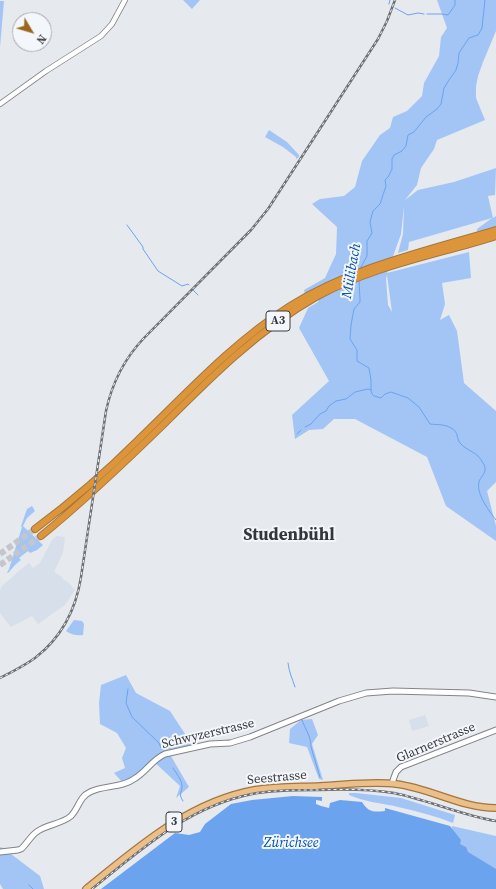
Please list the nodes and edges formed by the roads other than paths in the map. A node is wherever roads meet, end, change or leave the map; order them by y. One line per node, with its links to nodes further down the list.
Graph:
1 (125, 0): 2 (street)
2 (0, 104)
3 (496, 230): 5 (highway, A3)
4 (496, 236): 5 (highway, A3)
5 (390, 264): 6 (highway, A3)
6 (162, 422): 7 (highway, A3); 8 (highway, A3)
7 (35, 529)
8 (41, 536)
9 (496, 697): 13 (main road, Schwyzerstrasse)
10 (496, 730): 11 (main road, Glarnerstrasse)
11 (392, 783): 12 (main road, Seestrasse / 3); 14 (main road, Seestrasse / 3)
12 (496, 808)
13 (0, 852)
14 (86, 889)

